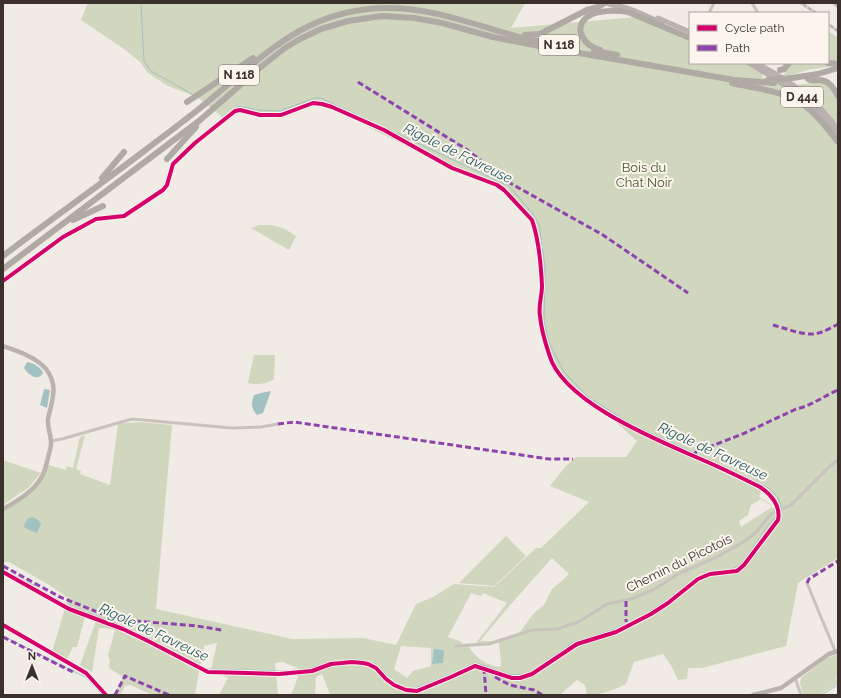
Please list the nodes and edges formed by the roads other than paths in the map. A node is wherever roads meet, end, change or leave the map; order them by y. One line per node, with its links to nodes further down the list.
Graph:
1 (606, 3): 6 (main road); 11 (highway)
2 (620, 3): 10 (main road)
3 (714, 3): 8 (street)
4 (752, 3): 9 (street)
5 (835, 3): 7 (street)
6 (616, 4): 12 (main road)
7 (838, 6)
8 (710, 12)
9 (757, 12)
10 (689, 32)
11 (514, 36): 14 (highway, N 118); 15 (highway, N 118)
12 (689, 37)
13 (689, 37): 15 (highway)
14 (269, 50): 28 (highway); 37 (highway, N 118)
15 (604, 53): 26 (highway, N 118)
16 (789, 64): 20 (highway)
17 (756, 65): 19 (main road, D 444); 33 (main road, D 444)
18 (838, 68): 25 (highway, N 118)
19 (767, 69): 20 (main road); 23 (main road, D 444)
20 (780, 70): 23 (street)
21 (838, 72): 24 (highway, N 118)
22 (710, 75): 26 (highway, N 118); 29 (highway, N 118); 34 (highway)
23 (784, 78): 30 (main road, D 444)
24 (808, 79): 25 (highway, N 118); 27 (highway)
25 (794, 80): 26 (highway, N 118)
26 (771, 81)
27 (838, 96)
28 (187, 102)
29 (199, 121): 36 (highway); 39 (highway, N 118)
30 (832, 121): 31 (main road); 32 (main road, D 444)
31 (838, 124)
32 (838, 130)
33 (838, 138)
34 (838, 142)
35 (124, 152): 37 (highway)
36 (167, 158)
37 (98, 185): 40 (highway, N 118)
38 (103, 206): 39 (highway)
39 (62, 225): 41 (highway, N 118)
40 (3, 256)
41 (3, 268)
42 (3, 346): 44 (street)
43 (278, 424): 44 (street)
44 (51, 441): 46 (street)
45 (838, 460): 49 (street, Chemin du Picotois)
46 (3, 509)
47 (807, 583): 50 (street)
48 (3, 625): 52 (street)
49 (456, 646)
50 (837, 650): 51 (street)
51 (796, 678): 53 (street); 54 (street)
52 (106, 695)
53 (753, 695)
54 (801, 695)

